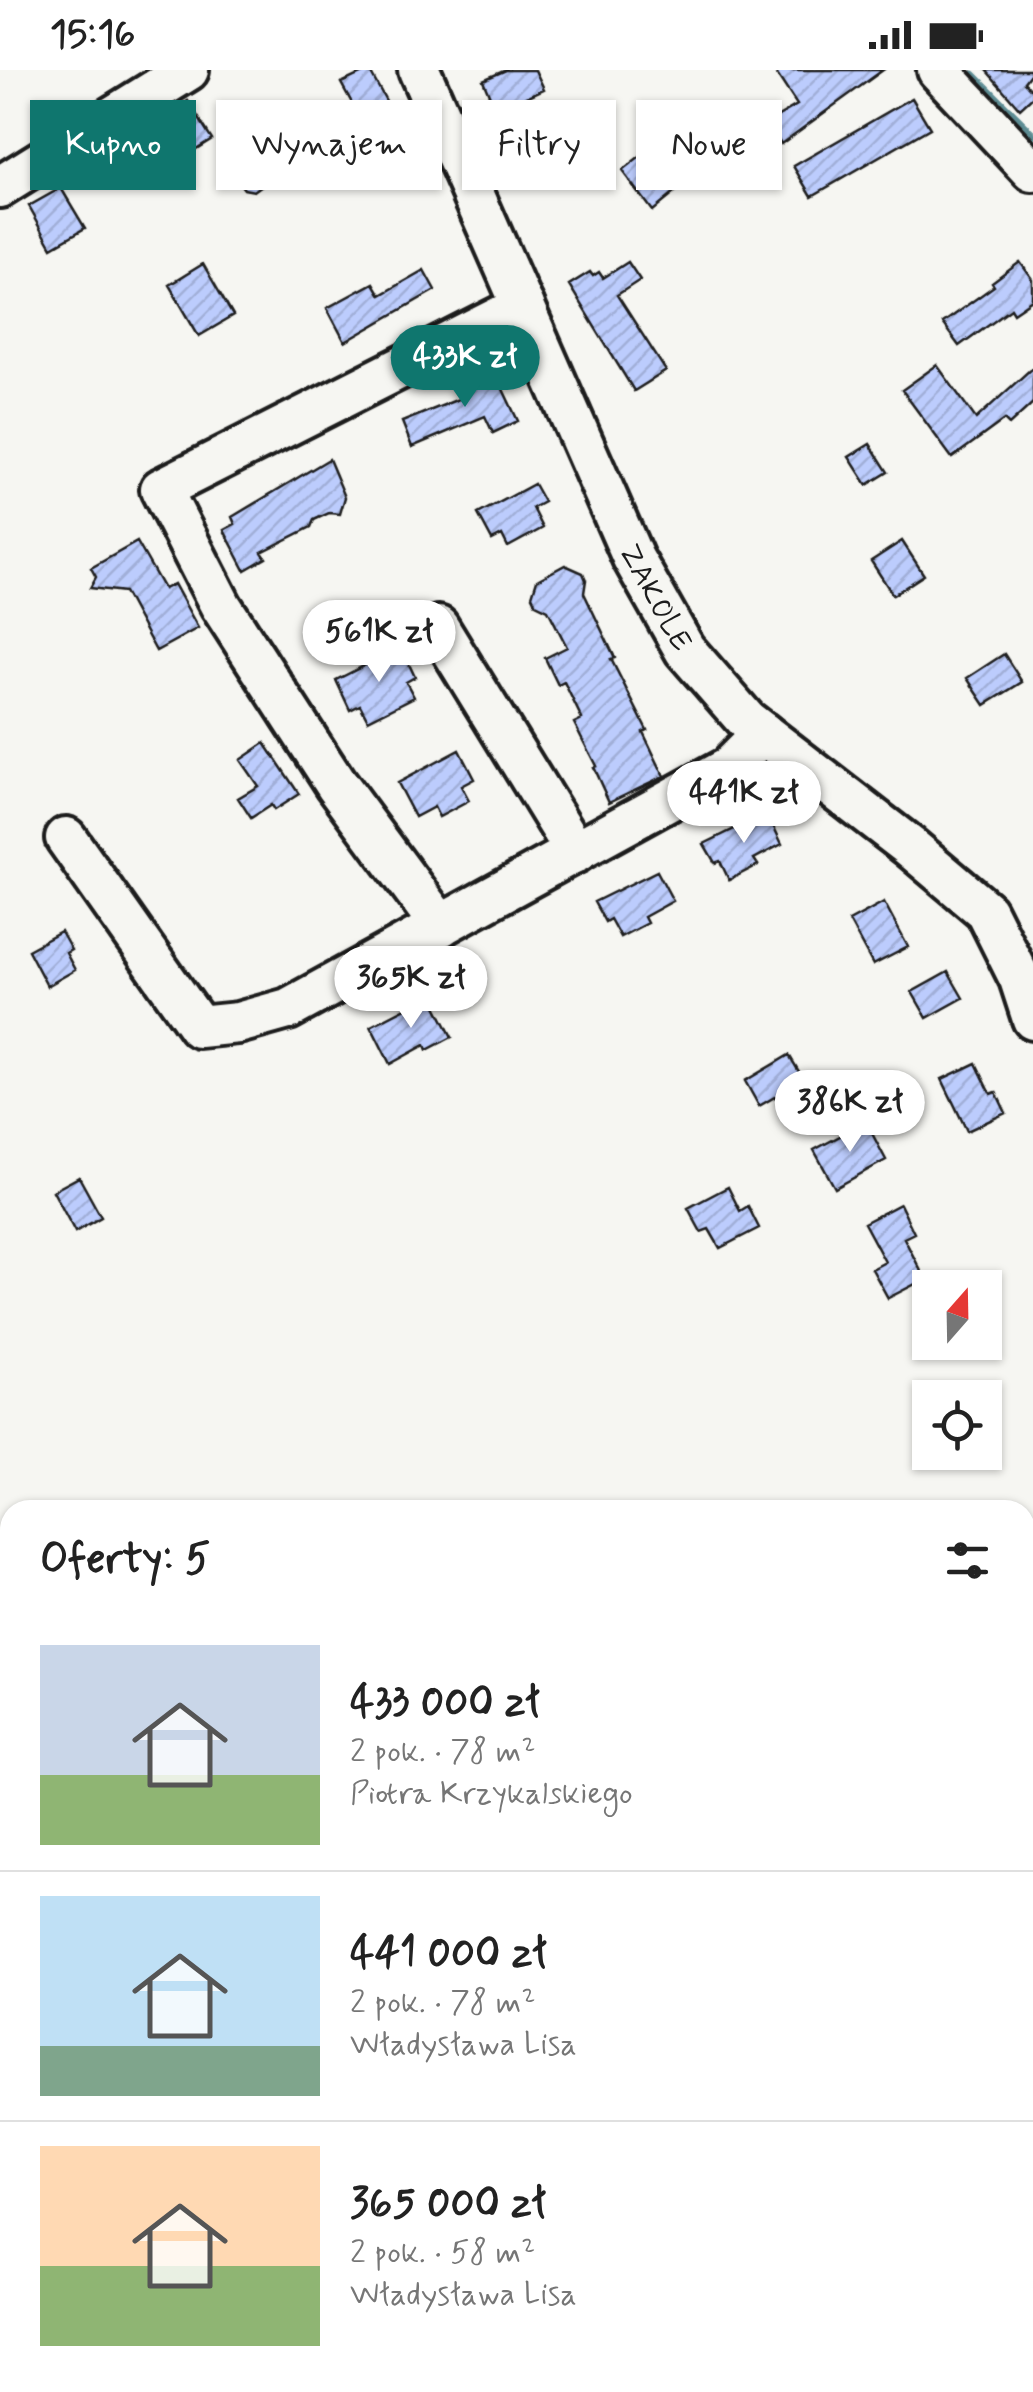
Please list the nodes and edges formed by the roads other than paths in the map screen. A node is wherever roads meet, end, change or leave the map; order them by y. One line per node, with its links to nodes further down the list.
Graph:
1 (188, 70): 5 (street)
2 (419, 70): 6 (street, ZAKOLE)
3 (938, 70): 4 (street)
4 (1033, 171)
5 (0, 187)
6 (522, 306): 8 (street, ZAKOLE); 11 (street)
7 (438, 627): 10 (street)
8 (763, 733): 10 (street); 12 (street, ZAKOLE)
9 (66, 838): 11 (street)
10 (576, 852): 11 (street)
11 (441, 926)
12 (1033, 1019)

